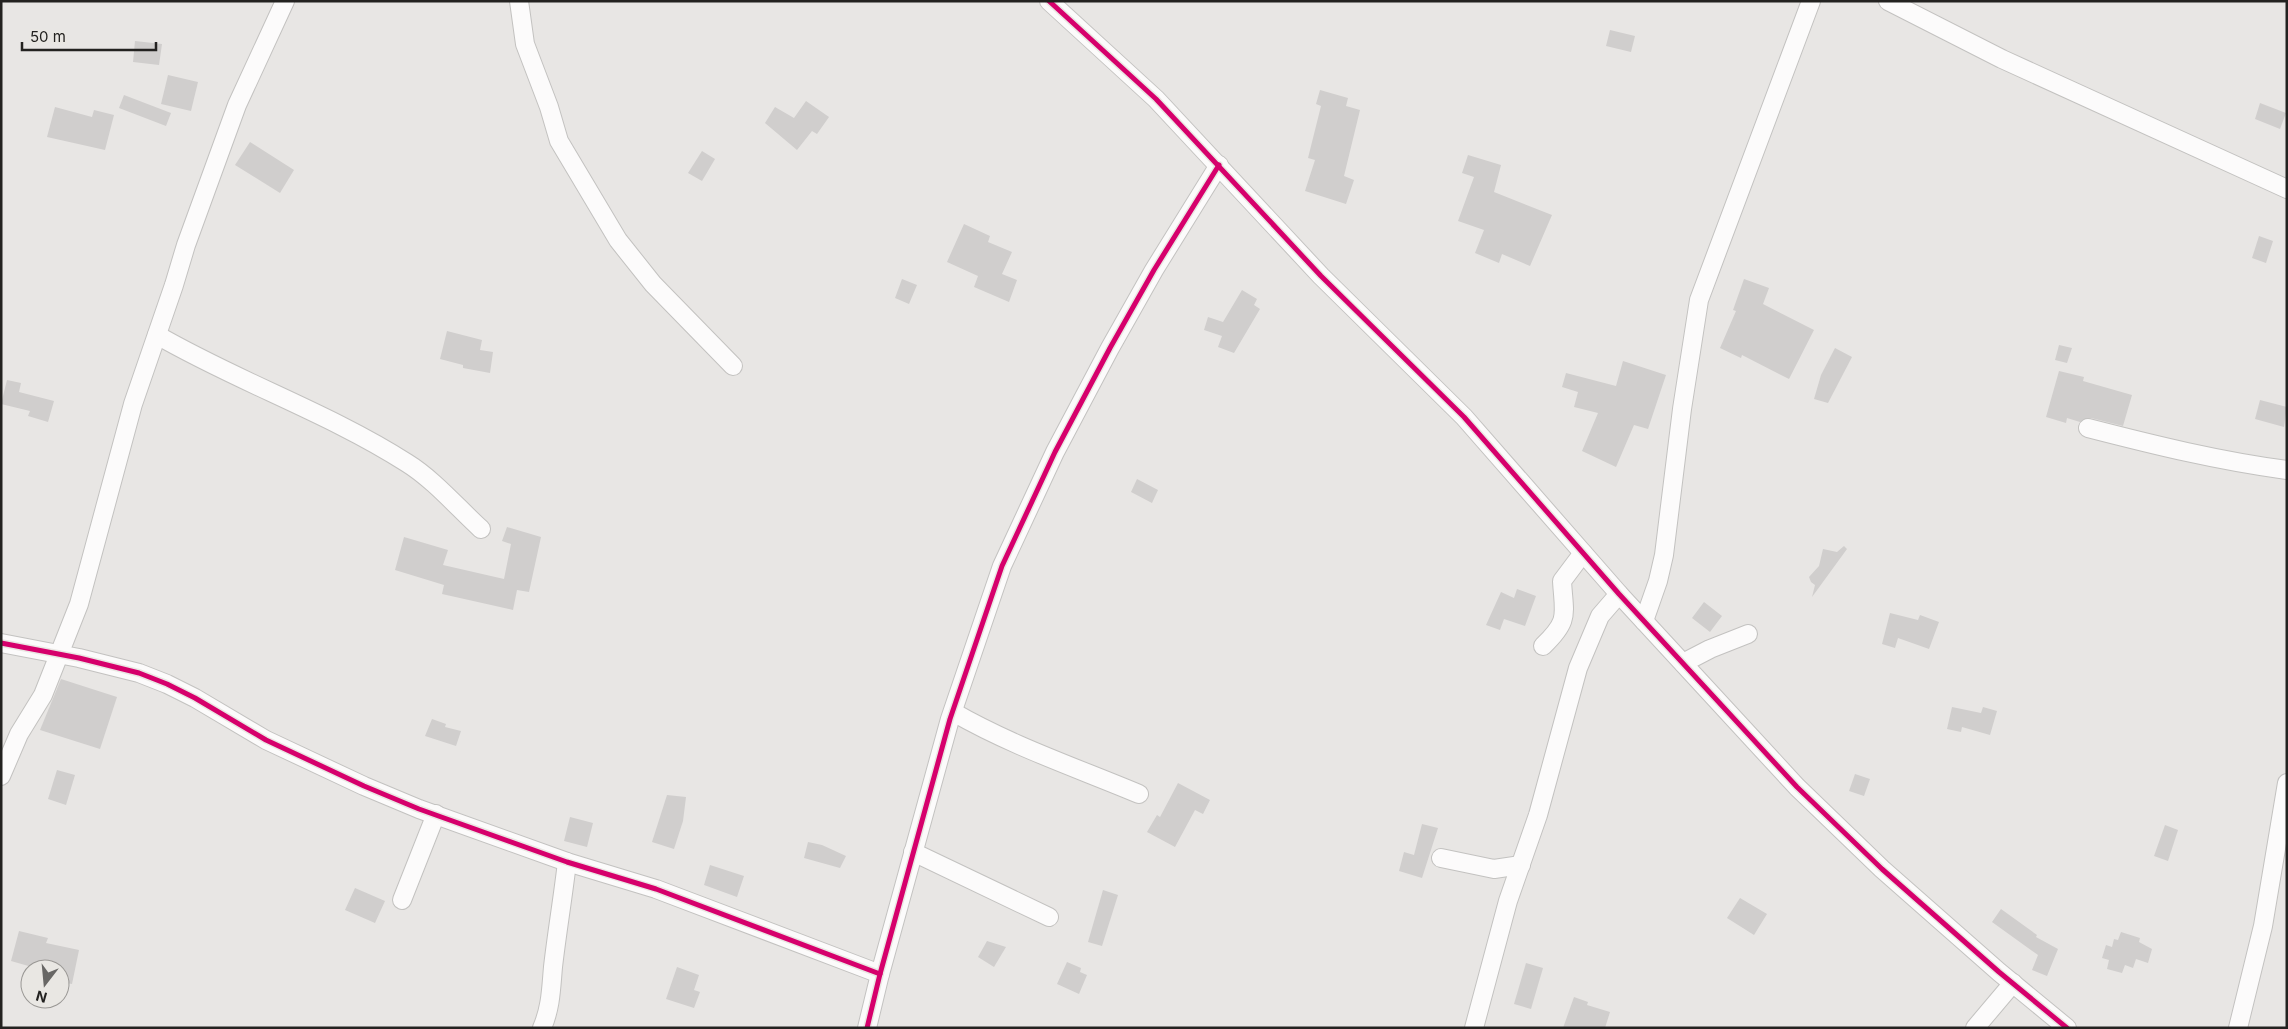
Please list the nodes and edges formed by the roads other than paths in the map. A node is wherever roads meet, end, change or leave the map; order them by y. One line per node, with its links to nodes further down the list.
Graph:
1 (285, 1): 8 (street)
2 (518, 1): 9 (street)
3 (1049, 1): 6 (street)
4 (1811, 1): 15 (street)
5 (1888, 1): 7 (street)
6 (1219, 165): 13 (street); 21 (street)
7 (2287, 189)
8 (157, 335): 12 (street); 19 (street)
9 (733, 366)
10 (2088, 428): 11 (street)
11 (2287, 470)
12 (481, 529)
13 (1583, 554): 14 (street); 18 (street)
14 (1619, 594): 15 (street); 29 (street)
15 (1644, 621): 20 (street)
16 (1748, 634): 20 (street)
17 (1, 643): 19 (street)
18 (1543, 646)
19 (61, 654): 22 (street); 25 (street)
20 (1682, 663): 33 (street)
21 (953, 712): 24 (street); 26 (street)
22 (1, 776)
23 (2287, 783): 39 (street)
24 (1139, 794)
25 (436, 814): 28 (street); 30 (street)
26 (913, 852): 31 (street); 32 (street)
27 (1441, 858): 29 (street)
28 (567, 862): 32 (street); 34 (street)
29 (1521, 864): 36 (street)
30 (402, 900)
31 (1050, 917)
32 (880, 974): 35 (street)
33 (2013, 983): 37 (street); 38 (street)
34 (542, 1028)
35 (867, 1028)
36 (1474, 1028)
37 (1975, 1028)
38 (2067, 1028)
39 (2238, 1028)

